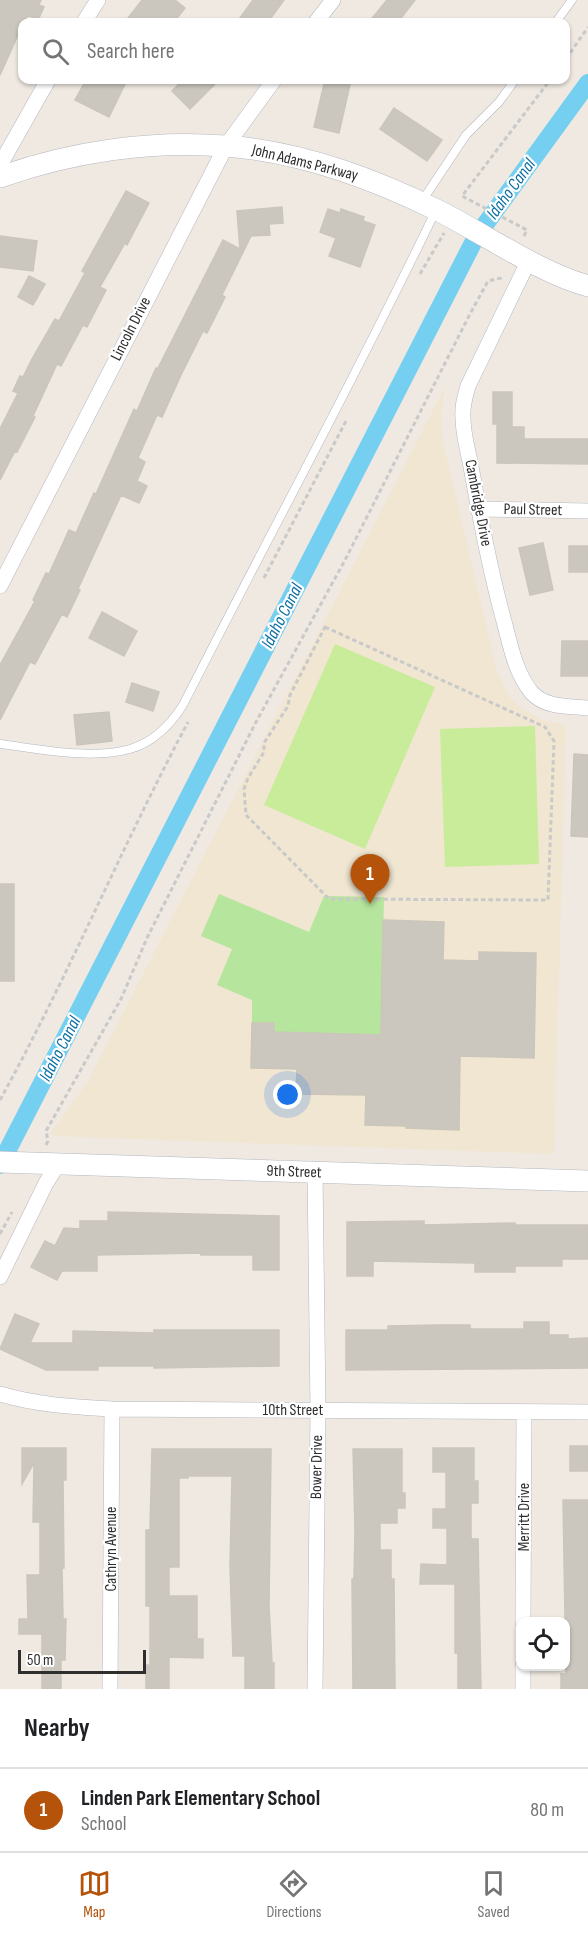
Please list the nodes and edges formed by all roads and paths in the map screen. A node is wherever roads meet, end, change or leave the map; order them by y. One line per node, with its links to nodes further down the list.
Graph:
1 (98, 0): 4 (street)
2 (333, 0): 5 (street)
3 (572, 0): 6 (lane)
4 (87, 18)
5 (319, 18)
6 (559, 18)
7 (588, 27): 8 (path)
8 (570, 52)
9 (46, 84): 14 (street)
10 (271, 84): 13 (street, Lincoln Drive)
11 (512, 84): 16 (lane)
12 (547, 84): 17 (path)
13 (225, 146): 15 (street, John Adams Parkway); 16 (street, John Adams Parkway); 26 (street, Lincoln Drive)
14 (0, 165)
15 (0, 177)
16 (442, 213): 18 (street, John Adams Parkway); 20 (path); 29 (lane)
17 (526, 232)
18 (529, 260): 21 (street, John Adams Parkway); 23 (street, Cambridge Drive)
19 (501, 279): 32 (path)
20 (416, 282)
21 (588, 286)
22 (351, 410): 25 (path)
23 (478, 509): 24 (street, Paul Street); 27 (street, Cambridge Drive)
24 (588, 511)
25 (263, 579)
26 (0, 586)
27 (588, 708)
28 (191, 716): 31 (path)
29 (0, 744)
30 (329, 899): 30 (path)
31 (0, 1100)
32 (48, 1141)
33 (0, 1162): 34 (street, 9th Street)
34 (58, 1164): 35 (street, 9th Street); 39 (street)
35 (315, 1172): 36 (street, 9th Street); 42 (street, Bower Drive)
36 (588, 1180)
37 (17, 1204): 38 (path)
38 (0, 1234)
39 (0, 1277)
40 (0, 1394): 41 (street, 10th Street)
41 (112, 1409): 42 (street, 10th Street); 47 (street, Cathryn Avenue)
42 (318, 1409): 43 (street, 10th Street); 48 (street, Bower Drive)
43 (524, 1412): 44 (street, 10th Street); 45 (street, Merritt Drive)
44 (588, 1412)
45 (523, 1617)
46 (523, 1671): 49 (street)
47 (110, 1689)
48 (315, 1689)
49 (523, 1689)

